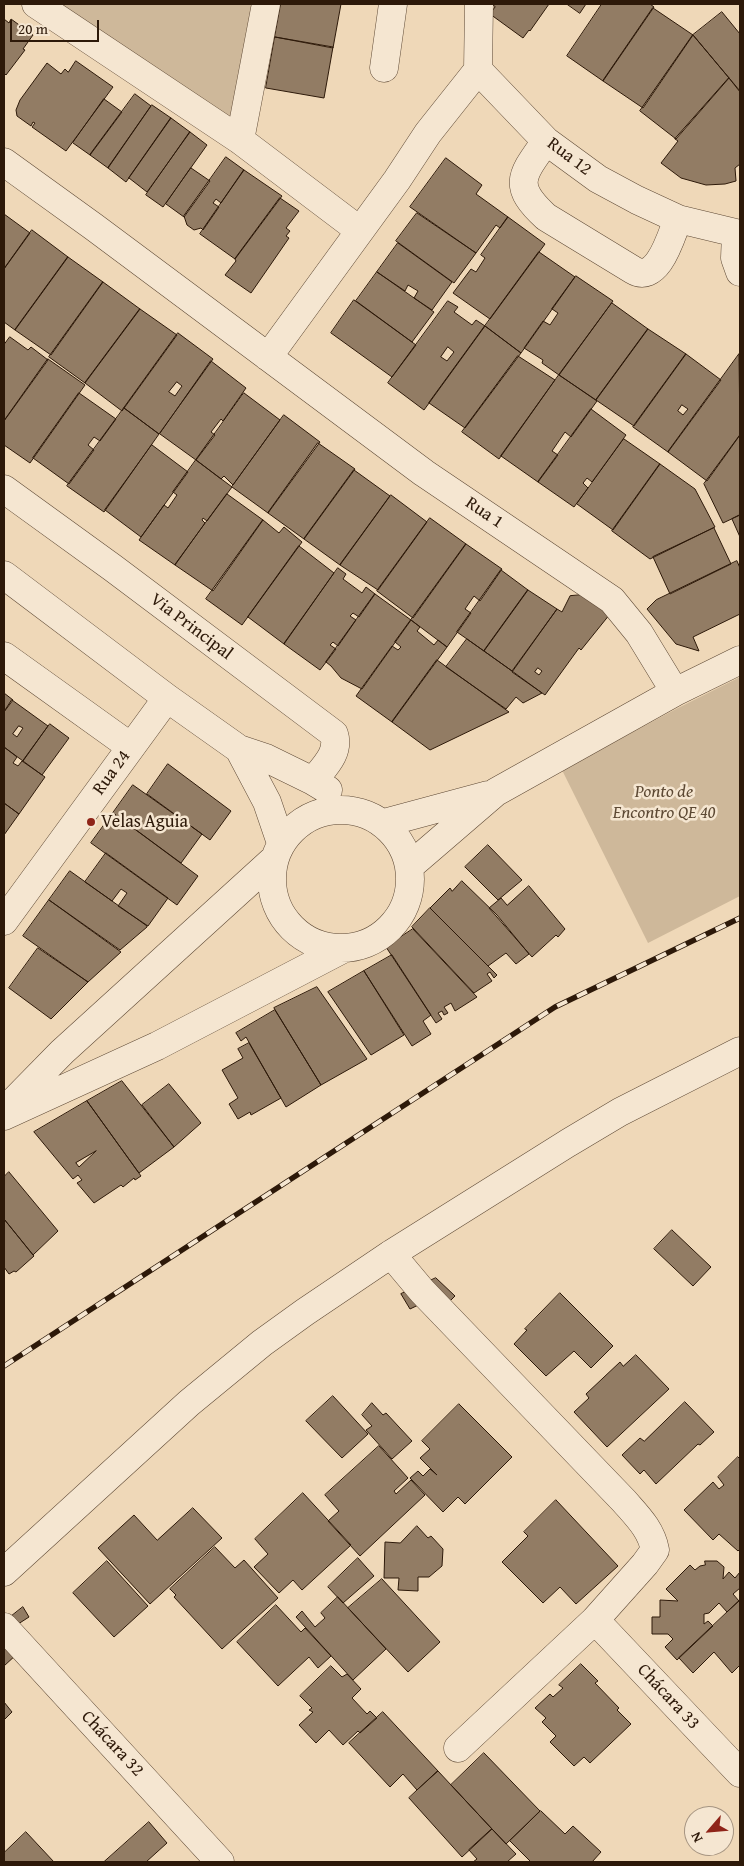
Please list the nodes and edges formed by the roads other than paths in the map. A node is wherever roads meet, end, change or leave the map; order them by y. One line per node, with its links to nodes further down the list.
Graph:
1 (36, 4): 7 (street)
2 (266, 4): 7 (street)
3 (393, 4): 5 (street)
4 (479, 4): 6 (street)
5 (384, 68)
6 (478, 70): 8 (street, Rua 12); 11 (street)
7 (240, 140): 11 (street)
8 (546, 141): 10 (street, Rua 12); 10 (street)
9 (4, 162): 14 (street, Rua 1)
10 (678, 219): 12 (street, Rua 12)
11 (358, 230): 14 (street)
12 (738, 230): 13 (street)
13 (740, 272)
14 (268, 357): 19 (street, Rua 1)
15 (4, 489): 23 (street, Via Principal)
16 (4, 575): 20 (street)
17 (4, 656): 21 (street)
18 (740, 660): 19 (street)
19 (675, 692): 24 (street)
20 (167, 698): 21 (street, Rua 24); 22 (street)
21 (131, 747): 28 (street, Rua 24)
22 (240, 749): 23 (street); 26 (street)
23 (313, 781): 25 (street)
24 (496, 792): 25 (street); 27 (street)
25 (372, 817): 26 (street); 27 (street)
26 (277, 852): 29 (street); 31 (street)
27 (410, 866): 29 (street)
28 (4, 921)
29 (341, 950): 32 (street)
30 (740, 1051): 33 (street)
31 (4, 1112)
32 (4, 1116)
33 (391, 1254): 34 (street); 35 (street)
34 (4, 1572)
35 (595, 1620): 37 (street); 38 (street, Chácara 33)
36 (4, 1626): 39 (street, Chácara 32)
37 (458, 1748)
38 (740, 1773)
39 (220, 1862)

